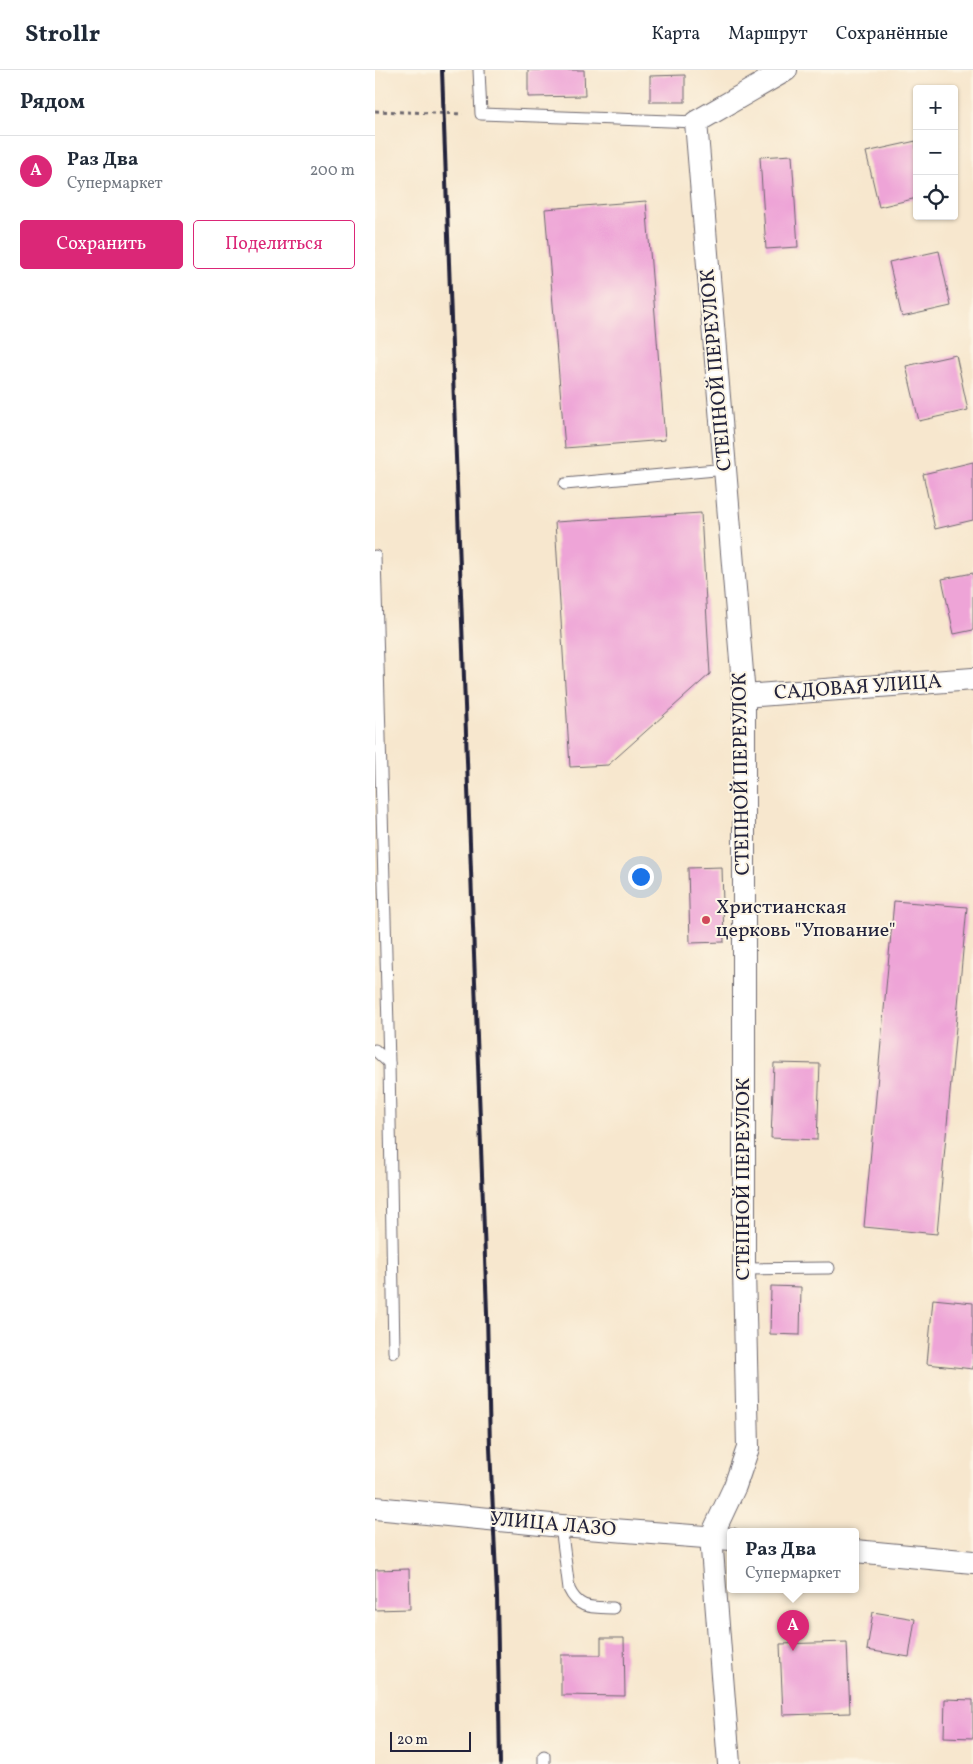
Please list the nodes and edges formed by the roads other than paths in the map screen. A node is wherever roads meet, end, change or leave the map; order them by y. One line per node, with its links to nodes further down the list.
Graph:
1 (479, 70): 3 (lane)
2 (786, 70): 3 (street)
3 (697, 122): 4 (street, СТЕПНОЙ ПЕРЕУЛОК)
4 (726, 470): 5 (lane); 8 (street, СТЕПНОЙ ПЕРЕУЛОК)
5 (565, 484)
6 (375, 556): 10 (lane)
7 (973, 679): 8 (street, САДОВАЯ УЛИЦА)
8 (743, 696): 12 (street, СТЕПНОЙ ПЕРЕУЛОК)
9 (375, 1050): 10 (lane)
10 (389, 1063): 13 (lane)
11 (829, 1268): 12 (lane)
12 (745, 1269): 16 (street, СТЕПНОЙ ПЕРЕУЛОК)
13 (394, 1352)
14 (375, 1508): 15 (street, УЛИЦА ЛАЗО)
15 (561, 1526): 16 (street, УЛИЦА ЛАЗО); 19 (lane)
16 (721, 1538): 20 (street, СТЕПНОЙ ПЕРЕУЛОК)
17 (859, 1551): 18 (street)
18 (973, 1562)
19 (613, 1608)
20 (729, 1764)

